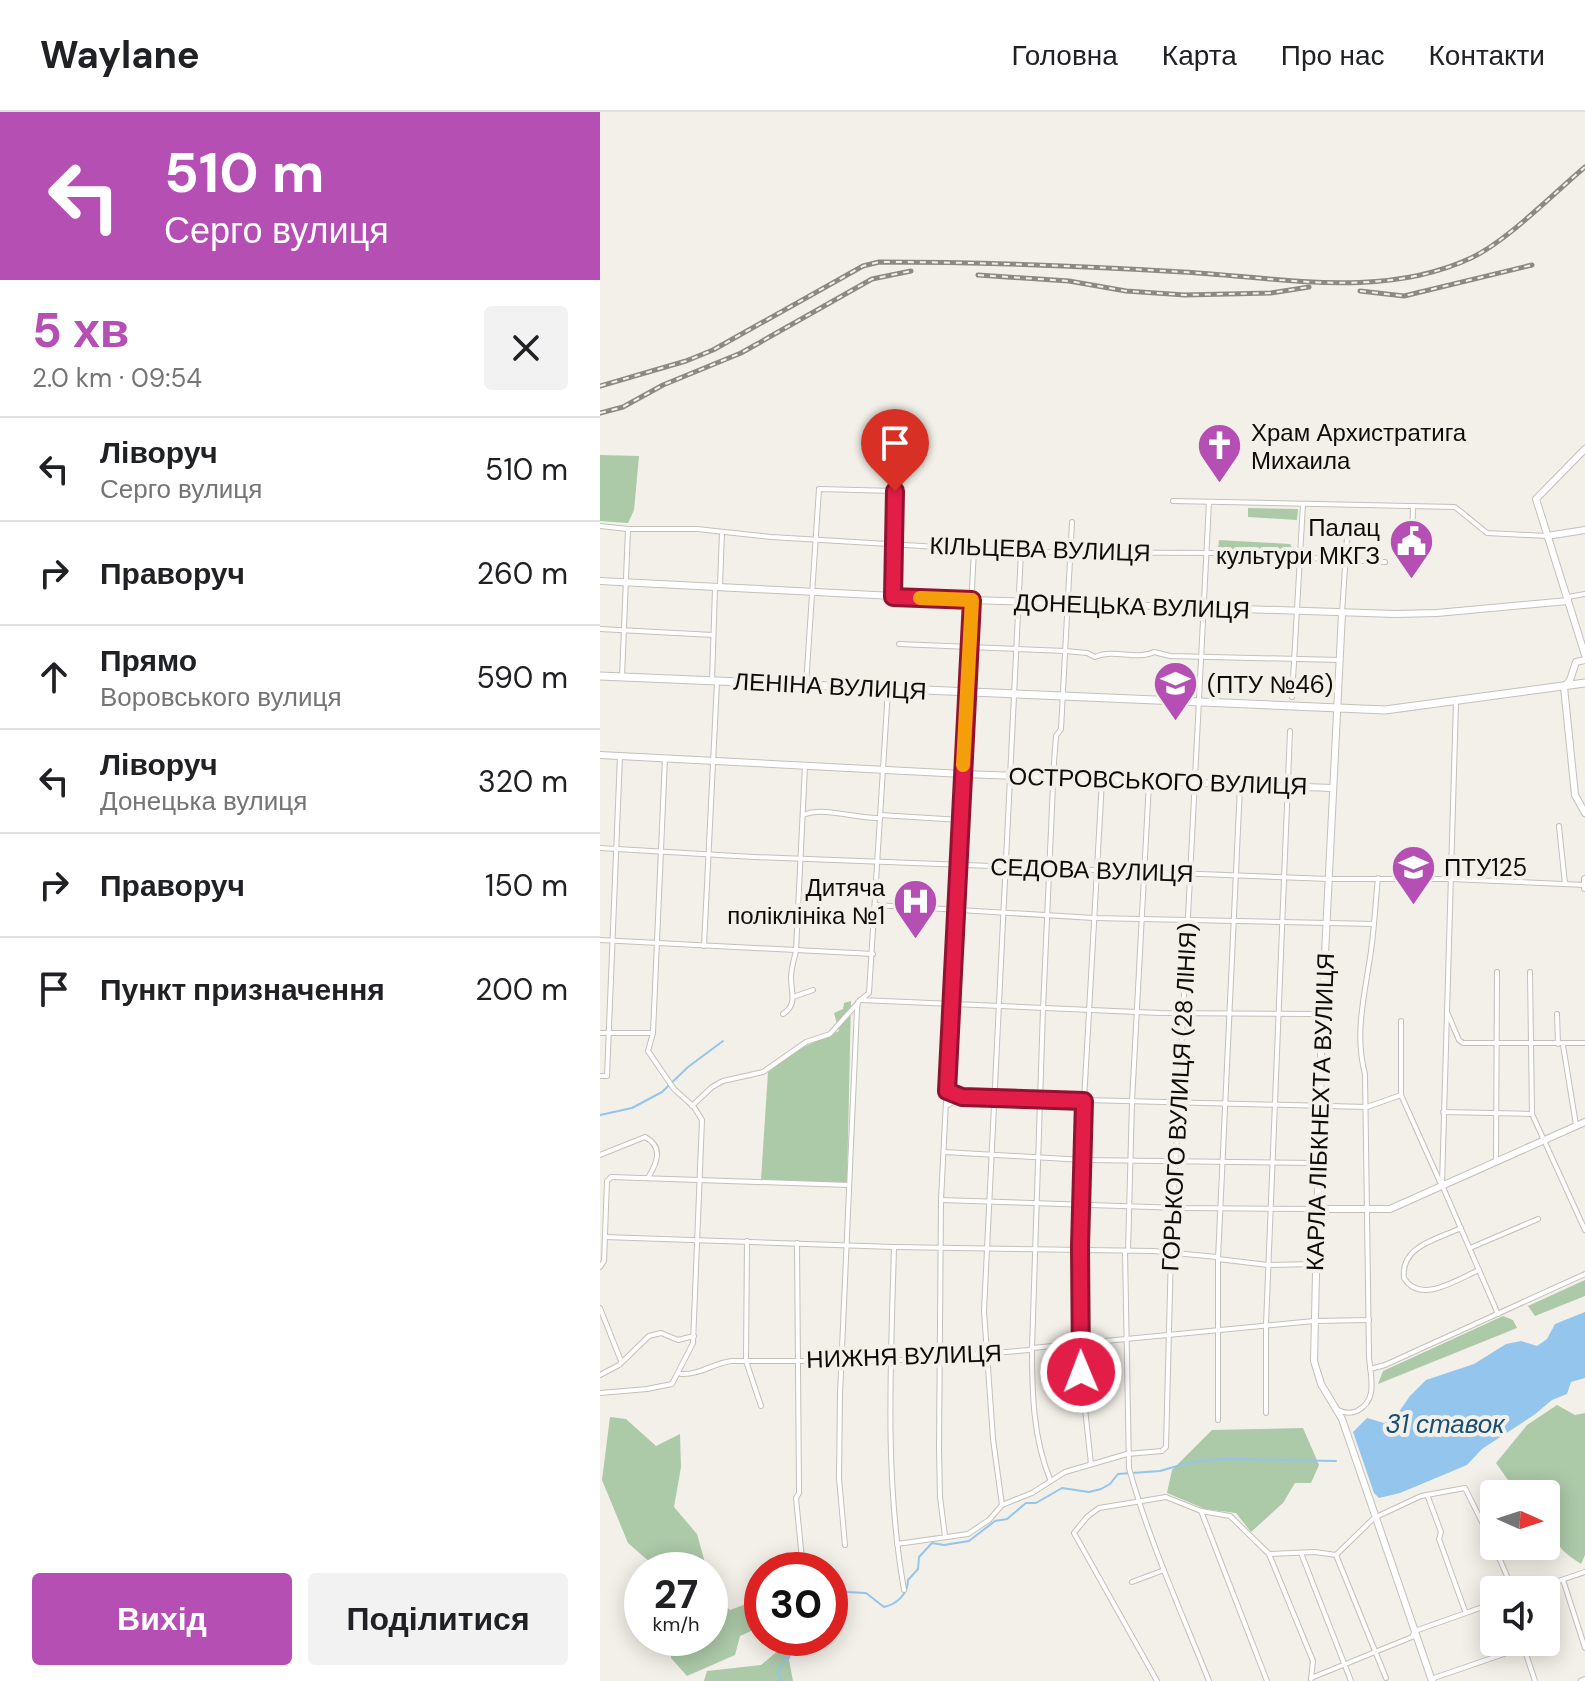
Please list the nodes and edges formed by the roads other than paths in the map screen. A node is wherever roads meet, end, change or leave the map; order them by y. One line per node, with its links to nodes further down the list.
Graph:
1 (1585, 449): 12 (street)
2 (1173, 501): 3 (street)
3 (1209, 502): 4 (street); 19 (street, ГОРЬКОГО ВУЛИЦЯ (28 ЛIНIЯ))
4 (1303, 504): 5 (street); 20 (street)
5 (1413, 506): 12 (street); 16 (street)
6 (1072, 522): 18 (street)
7 (1348, 522): 21 (street, КАРЛА ЛІБКНЕХТА ВУЛИЦЯ)
8 (600, 526): 9 (street, КІЛЬЦЕВА ВУЛИЦЯ)
9 (628, 529): 11 (street, КІЛЬЦЕВА ВУЛИЦЯ); 24 (street)
10 (1585, 530): 12 (street)
11 (722, 532): 13 (street, КІЛЬЦЕВА ВУЛИЦЯ); 25 (street)
12 (1547, 536): 29 (street)
13 (814, 539): 14 (street, КІЛЬЦЕВА ВУЛИЦЯ); 14 (street); 26 (street)
14 (895, 545): 15 (street, КІЛЬЦЕВА ВУЛИЦЯ); 28 (street)
15 (974, 549): 17 (street, КІЛЬЦЕВА ВУЛИЦЯ); 30 (street)
16 (1412, 550)
17 (1021, 552): 18 (street, КІЛЬЦЕВА ВУЛИЦЯ); 31 (street)
18 (1069, 553): 19 (street, КІЛЬЦЕВА ВУЛИЦЯ); 32 (street)
19 (1207, 553): 20 (street, КІЛЬЦЕВА ВУЛИЦЯ); 33 (street, ГОРЬКОГО ВУЛИЦЯ (28 ЛIНIЯ))
20 (1301, 556): 21 (street, КІЛЬЦЕВА ВУЛИЦЯ); 34 (street)
21 (1346, 561): 22 (street, КІЛЬЦЕВА ВУЛИЦЯ); 35 (street, КАРЛА ЛІБКНЕХТА ВУЛИЦЯ)
22 (1385, 562)
23 (600, 581): 24 (street, ДОНЕЦЬКА ВУЛИЦЯ)
24 (625, 582): 25 (street, ДОНЕЦЬКА ВУЛИЦЯ); 37 (street)
25 (718, 588): 26 (street, ДОНЕЦЬКА ВУЛИЦЯ); 38 (street)
26 (811, 593): 28 (street, ДОНЕЦЬКА ВУЛИЦЯ); 51 (street)
27 (1585, 594): 29 (street)
28 (893, 597): 30 (street, ДОНЕЦЬКА ВУЛИЦЯ)
29 (1567, 599): 35 (street, ДОНЕЦЬКА ВУЛИЦЯ); 44 (street)
30 (972, 600): 31 (street, ДОНЕЦЬКА ВУЛИЦЯ); 40 (street)
31 (1019, 602): 32 (street, ДОНЕЦЬКА ВУЛИЦЯ); 41 (street)
32 (1067, 604): 33 (street, ДОНЕЦЬКА ВУЛИЦЯ); 42 (street)
33 (1204, 608): 34 (street, ДОНЕЦЬКА ВУЛИЦЯ); 43 (street, ГОРЬКОГО ВУЛИЦЯ (28 ЛIНIЯ))
34 (1297, 611): 35 (street, ДОНЕЦЬКА ВУЛИЦЯ); 45 (street)
35 (1342, 613): 46 (street, КАРЛА ЛІБКНЕХТА ВУЛИЦЯ)
36 (600, 629): 37 (street)
37 (624, 630): 38 (street); 48 (street)
38 (713, 635): 49 (street)
39 (899, 644): 40 (street)
40 (970, 647): 41 (street); 54 (street)
41 (1016, 649): 42 (street); 55 (street)
42 (1065, 651): 43 (street); 56 (street)
43 (1202, 655): 45 (street); 59 (street, ГОРЬКОГО ВУЛИЦЯ (28 ЛIНIЯ))
44 (1585, 657): 52 (street)
45 (1295, 658): 46 (street); 57 (street)
46 (1339, 660): 60 (street, КАРЛА ЛІБКНЕХТА ВУЛИЦЯ)
47 (600, 676): 48 (main road, ЛЕНІНА ВУЛИЦЯ)
48 (622, 677): 49 (main road, ЛЕНІНА ВУЛИЦЯ)
49 (714, 681): 51 (main road, ЛЕНІНА ВУЛИЦЯ); 65 (street)
50 (1585, 683): 52 (main road, ЛЕНІНА ВУЛИЦЯ)
51 (806, 685): 53 (main road, ЛЕНІНА ВУЛИЦЯ)
52 (1564, 687): 58 (main road, ЛЕНІНА ВУЛИЦЯ); 77 (street)
53 (888, 689): 54 (main road, ЛЕНІНА ВУЛИЦЯ); 67 (street)
54 (968, 693): 55 (main road, ЛЕНІНА ВУЛИЦЯ); 68 (street)
55 (1014, 695): 56 (main road, ЛЕНІНА ВУЛИЦЯ); 69 (street)
56 (1063, 697): 59 (main road, ЛЕНІНА ВУЛИЦЯ); 70 (street)
57 (1292, 697)
58 (1456, 700): 60 (main road, ЛЕНІНА ВУЛИЦЯ); 98 (street)
59 (1200, 703): 60 (main road, ЛЕНІНА ВУЛИЦЯ); 73 (street, ГОРЬКОГО ВУЛИЦЯ (28 ЛIНIЯ))
60 (1336, 709): 76 (street, КАРЛА ЛІБКНЕХТА ВУЛИЦЯ)
61 (1290, 731): 75 (street)
62 (600, 755): 63 (street, ОСТРОВСЬКОГО ВУЛИЦЯ)
63 (620, 756): 64 (street, ОСТРОВСЬКОГО ВУЛИЦЯ); 83 (street)
64 (665, 758): 65 (street, ОСТРОВСЬКОГО ВУЛИЦЯ); 84 (street)
65 (712, 761): 66 (street, ОСТРОВСЬКОГО ВУЛИЦЯ); 85 (street)
66 (805, 766): 67 (street, ОСТРОВСЬКОГО ВУЛИЦЯ); 80 (street)
67 (882, 770): 68 (street, ОСТРОВСЬКОГО ВУЛИЦЯ); 78 (street)
68 (963, 774): 69 (street, ОСТРОВСЬКОГО ВУЛИЦЯ); 79 (street)
69 (1010, 776): 70 (street, ОСТРОВСЬКОГО ВУЛИЦЯ); 89 (street)
70 (1054, 777): 71 (street, ОСТРОВСЬКОГО ВУЛИЦЯ); 90 (street)
71 (1102, 780): 72 (street, ОСТРОВСЬКОГО ВУЛИЦЯ); 91 (street)
72 (1149, 782): 73 (street, ОСТРОВСЬКОГО ВУЛИЦЯ); 92 (street)
73 (1195, 784): 74 (street, ОСТРОВСЬКОГО ВУЛИЦЯ); 93 (street, ГОРЬКОГО ВУЛИЦЯ (28 ЛIНIЯ))
74 (1240, 786): 75 (street, ОСТРОВСЬКОГО ВУЛИЦЯ); 94 (street)
75 (1287, 787): 76 (street, ОСТРОВСЬКОГО ВУЛИЦЯ); 95 (street)
76 (1332, 788): 97 (street, КАРЛА ЛІБКНЕХТА ВУЛИЦЯ)
77 (1585, 813)
78 (879, 816): 79 (street); 80 (street); 87 (street)
79 (961, 820): 88 (street)
80 (801, 821): 86 (street)
81 (1559, 826): 100 (street)
82 (600, 848): 83 (street, СЕДОВА ВУЛИЦЯ)
83 (616, 849): 84 (street, СЕДОВА ВУЛИЦЯ); 114 (street)
84 (662, 851): 85 (street, СЕДОВА ВУЛИЦЯ); 115 (street)
85 (709, 854): 86 (street, СЕДОВА ВУЛИЦЯ); 116 (street)
86 (799, 858): 87 (street, СЕДОВА ВУЛИЦЯ); 117 (street)
87 (876, 861): 88 (street, СЕДОВА ВУЛИЦЯ); 102 (street)
88 (959, 865): 89 (street, СЕДОВА ВУЛИЦЯ); 103 (street)
89 (1005, 866): 90 (street, СЕДОВА ВУЛИЦЯ); 104 (street)
90 (1050, 868): 91 (street, СЕДОВА ВУЛИЦЯ); 105 (street)
91 (1097, 870): 92 (street, СЕДОВА ВУЛИЦЯ); 106 (street)
92 (1144, 872): 93 (street, СЕДОВА ВУЛИЦЯ); 107 (street)
93 (1190, 873): 94 (street, СЕДОВА ВУЛИЦЯ); 108 (street, ГОРЬКОГО ВУЛИЦЯ (28 ЛIНIЯ))
94 (1236, 875): 95 (street, СЕДОВА ВУЛИЦЯ); 109 (street)
95 (1284, 877): 97 (street, СЕДОВА ВУЛИЦЯ); 110 (street)
96 (1378, 878): 97 (street, СЕДОВА ВУЛИЦЯ); 98 (street, СЕДОВА ВУЛИЦЯ); 112 (street)
97 (1329, 879): 111 (street, КАРЛА ЛІБКНЕХТА ВУЛИЦЯ)
98 (1451, 879): 100 (street, СЕДОВА ВУЛИЦЯ); 128 (street)
99 (1585, 879): 101 (street)
100 (1565, 884): 101 (street, СЕДОВА ВУЛИЦЯ)
101 (1585, 887)
102 (875, 905): 103 (street); 118 (street)
103 (956, 910): 104 (street); 124 (street)
104 (1003, 913): 105 (street); 125 (street)
105 (1047, 915): 106 (street); 126 (street)
106 (1094, 918): 107 (street); 127 (street)
107 (1141, 919): 108 (street); 129 (street)
108 (1188, 920): 109 (street); 130 (street, ГОРЬКОГО ВУЛИЦЯ (28 ЛIНIЯ))
109 (1234, 921): 110 (street); 131 (street)
110 (1282, 922): 111 (street); 133 (street)
111 (1327, 923): 112 (street); 134 (street, КАРЛА ЛІБКНЕХТА ВУЛИЦЯ)
112 (1374, 924): 158 (street)
113 (600, 940): 114 (street)
114 (612, 940): 115 (street); 138 (street)
115 (657, 943): 116 (street); 139 (street)
116 (704, 946): 117 (street)
117 (796, 951): 118 (street); 122 (street)
118 (873, 954): 123 (street)
119 (1497, 972): 140 (street)
120 (1530, 972): 141 (street)
121 (813, 990): 122 (street)
122 (793, 997): 132 (street)
123 (858, 1002): 124 (street); 154 (street); 178 (street)
124 (952, 1005): 125 (street); 145 (street)
125 (998, 1007): 126 (street); 148 (street)
126 (1043, 1009): 127 (street); 149 (street)
127 (1090, 1010): 129 (street); 150 (street)
128 (1446, 1010): 140 (street); 159 (street)
129 (1137, 1012): 130 (street); 151 (street)
130 (1183, 1013): 131 (street); 152 (street, ГОРЬКОГО ВУЛИЦЯ (28 ЛIНIЯ))
131 (1230, 1013): 133 (street); 153 (street)
132 (783, 1014)
133 (1278, 1014): 134 (street); 155 (street)
134 (1322, 1014): 157 (street, КАРЛА ЛІБКНЕХТА ВУЛИЦЯ)
135 (1557, 1014): 143 (street)
136 (1401, 1021): 146 (street)
137 (600, 1033): 138 (street)
138 (608, 1033): 139 (street); 144 (street)
139 (653, 1033): 154 (street)
140 (1496, 1042): 141 (street); 160 (street)
141 (1532, 1043): 143 (street); 161 (street)
142 (1585, 1043): 143 (street)
143 (1560, 1045): 163 (street)
144 (600, 1076)
145 (947, 1091): 147 (street); 156 (street)
146 (1401, 1095): 158 (street); 179 (street)
147 (962, 1097): 148 (street); 156 (street)
148 (993, 1098): 149 (street); 167 (street)
149 (1040, 1099): 150 (street); 168 (street)
150 (1084, 1101): 151 (street); 169 (street)
151 (1132, 1102): 152 (street); 170 (street)
152 (1179, 1104): 153 (street); 171 (street, ГОРЬКОГО ВУЛИЦЯ (28 ЛIНIЯ))
153 (1225, 1105): 155 (street); 173 (street)
154 (692, 1106): 177 (street)
155 (1275, 1106): 157 (street); 174 (street)
156 (947, 1107): 165 (street)
157 (1319, 1107): 158 (street); 175 (street, КАРЛА ЛІБКНЕХТА ВУЛИЦЯ)
158 (1367, 1107): 189 (street)
159 (1443, 1112): 160 (street); 179 (street)
160 (1496, 1113): 161 (street); 172 (street)
161 (1532, 1114): 164 (street)
162 (1585, 1122): 163 (street)
163 (1576, 1126): 164 (street)
164 (1544, 1140): 172 (street); 192 (street)
165 (944, 1152): 167 (street); 180 (street)
166 (600, 1155): 176 (street)
167 (991, 1155): 168 (street); 181 (street)
168 (1038, 1158): 169 (street); 182 (street)
169 (1084, 1160): 170 (street); 183 (street)
170 (1131, 1161): 171 (street); 184 (street)
171 (1176, 1161): 173 (street); 185 (street, ГОРЬКОГО ВУЛИЦЯ (28 ЛIНIЯ))
172 (1496, 1161): 179 (street)
173 (1223, 1162): 174 (street); 186 (street)
174 (1272, 1162): 175 (street); 187 (street)
175 (1318, 1163): 188 (street, КАРЛА ЛІБКНЕХТА ВУЛИЦЯ)
176 (648, 1178): 177 (street); 193 (street)
177 (699, 1179): 178 (street); 194 (street)
178 (849, 1185): 197 (street)
179 (1442, 1185): 189 (street); 191 (street)
180 (941, 1200): 181 (street); 199 (street)
181 (989, 1202): 182 (street); 200 (street)
182 (1036, 1205): 183 (street); 202 (street)
183 (1083, 1205): 184 (street); 203 (street)
184 (1128, 1206): 185 (street); 204 (street)
185 (1173, 1208): 186 (street); 205 (street, ГОРЬКОГО ВУЛИЦЯ (28 ЛIНIЯ))
186 (1221, 1209): 187 (street); 206 (street)
187 (1271, 1209): 188 (street); 208 (street)
188 (1317, 1209): 189 (street); 207 (street, КАРЛА ЛІБКНЕХТА ВУЛИЦЯ)
189 (1368, 1210): 214 (street)
190 (1538, 1219): 201 (street)
191 (1461, 1228): 201 (street); 210 (street)
192 (1585, 1230)
193 (605, 1237): 194 (street); 209 (street)
194 (697, 1239): 195 (street); 219 (street)
195 (747, 1241): 196 (street); 225 (street)
196 (797, 1243): 197 (street); 226 (street)
197 (848, 1245): 198 (street); 228 (street)
198 (894, 1247): 199 (street); 227 (street)
199 (941, 1247): 200 (street); 224 (street)
200 (986, 1247): 202 (street); 223 (street)
201 (1469, 1248): 210 (street)
202 (1035, 1250): 203 (street); 222 (street)
203 (1080, 1251): 204 (street); 221 (street)
204 (1126, 1251): 205 (street); 220 (street)
205 (1171, 1252): 206 (street); 218 (street, ГОРЬКОГО ВУЛИЦЯ (28 ЛIНIЯ))
206 (1218, 1258): 208 (street); 217 (street)
207 (1315, 1264): 208 (street); 215 (street, КАРЛА ЛІБКНЕХТА ВУЛИЦЯ)
208 (1268, 1265): 216 (street)
209 (600, 1267)
210 (1479, 1270): 213 (street)
211 (1585, 1274): 213 (street)
212 (600, 1308): 229 (street)
213 (1498, 1314): 230 (street)
214 (1369, 1320): 215 (street, НИЖНЯ ВУЛИЦЯ); 230 (street)
215 (1314, 1321): 216 (street, НИЖНЯ ВУЛИЦЯ); 235 (street, КАРЛА ЛІБКНЕХТА ВУЛИЦЯ)
216 (1266, 1325): 217 (street, НИЖНЯ ВУЛИЦЯ); 236 (street)
217 (1217, 1330): 218 (street, НИЖНЯ ВУЛИЦЯ); 237 (street)
218 (1169, 1335): 220 (street, НИЖНЯ ВУЛИЦЯ); 238 (street, ГОРЬКОГО ВУЛИЦЯ (28 ЛIНIЯ))
219 (694, 1336): 229 (street); 231 (street)
220 (1127, 1339): 221 (street, НИЖНЯ ВУЛИЦЯ); 238 (street)
221 (1080, 1344): 222 (street, НИЖНЯ ВУЛИЦЯ); 239 (street)
222 (1032, 1348): 223 (street, НИЖНЯ ВУЛИЦЯ); 240 (street)
223 (987, 1353): 224 (street, НИЖНЯ ВУЛИЦЯ); 243 (street)
224 (938, 1358): 227 (street, НИЖНЯ ВУЛИЦЯ); 247 (street)
225 (746, 1361): 226 (street, НИЖНЯ ВУЛИЦЯ); 231 (street, НИЖНЯ ВУЛИЦЯ); 234 (street)
226 (797, 1361): 228 (street, НИЖНЯ ВУЛИЦЯ); 250 (street)
227 (889, 1361): 228 (street, НИЖНЯ ВУЛИЦЯ); 248 (street)
228 (841, 1362): 249 (street)
229 (622, 1363): 232 (street)
230 (1370, 1369): 235 (street)
231 (680, 1374): 233 (street, НИЖНЯ ВУЛИЦЯ)
232 (600, 1375)
233 (600, 1393)
234 (761, 1406)
235 (1336, 1408): 245 (street, КАРЛА ЛІБКНЕХТА ВУЛИЦЯ)
236 (1266, 1413)
237 (1218, 1420)
238 (1127, 1454): 239 (street); 242 (street)
239 (1091, 1464): 240 (street)
240 (1050, 1480): 243 (street)
241 (1428, 1497): 245 (street); 246 (street); 261 (street)
242 (1138, 1500): 244 (street); 254 (street); 271 (street)
243 (1002, 1505): 247 (street)
244 (1201, 1511): 252 (street); 273 (street)
245 (1374, 1518): 253 (street); 262 (street, КАРЛА ЛІБКНЕХТА ВУЛИЦЯ)
246 (1480, 1518)
247 (945, 1536): 248 (street)
248 (897, 1544): 259 (street)
249 (845, 1545)
250 (801, 1552)
251 (1301, 1553): 252 (street); 253 (street); 267 (street)
252 (1269, 1554): 269 (street)
253 (1336, 1555): 264 (street)
254 (1164, 1570): 258 (street); 272 (street)
255 (1585, 1572): 256 (street)
256 (1563, 1580): 257 (street); 263 (street)
257 (1560, 1581)
258 (1132, 1582)
259 (904, 1590)
260 (1480, 1607): 261 (street)
261 (1465, 1612): 262 (street)
262 (1415, 1631): 264 (street); 270 (street, КАРЛА ЛІБКНЕХТА ВУЛИЦЯ)
263 (1585, 1648)
264 (1377, 1653): 267 (street); 268 (street)
265 (1494, 1656): 270 (street)
266 (1527, 1656): 275 (street)
267 (1346, 1665): 269 (street); 274 (street)
268 (1386, 1678)
269 (1311, 1680)
270 (1432, 1680)
271 (1157, 1681)
272 (1209, 1681)
273 (1267, 1681)
274 (1351, 1681)
275 (1535, 1681)

